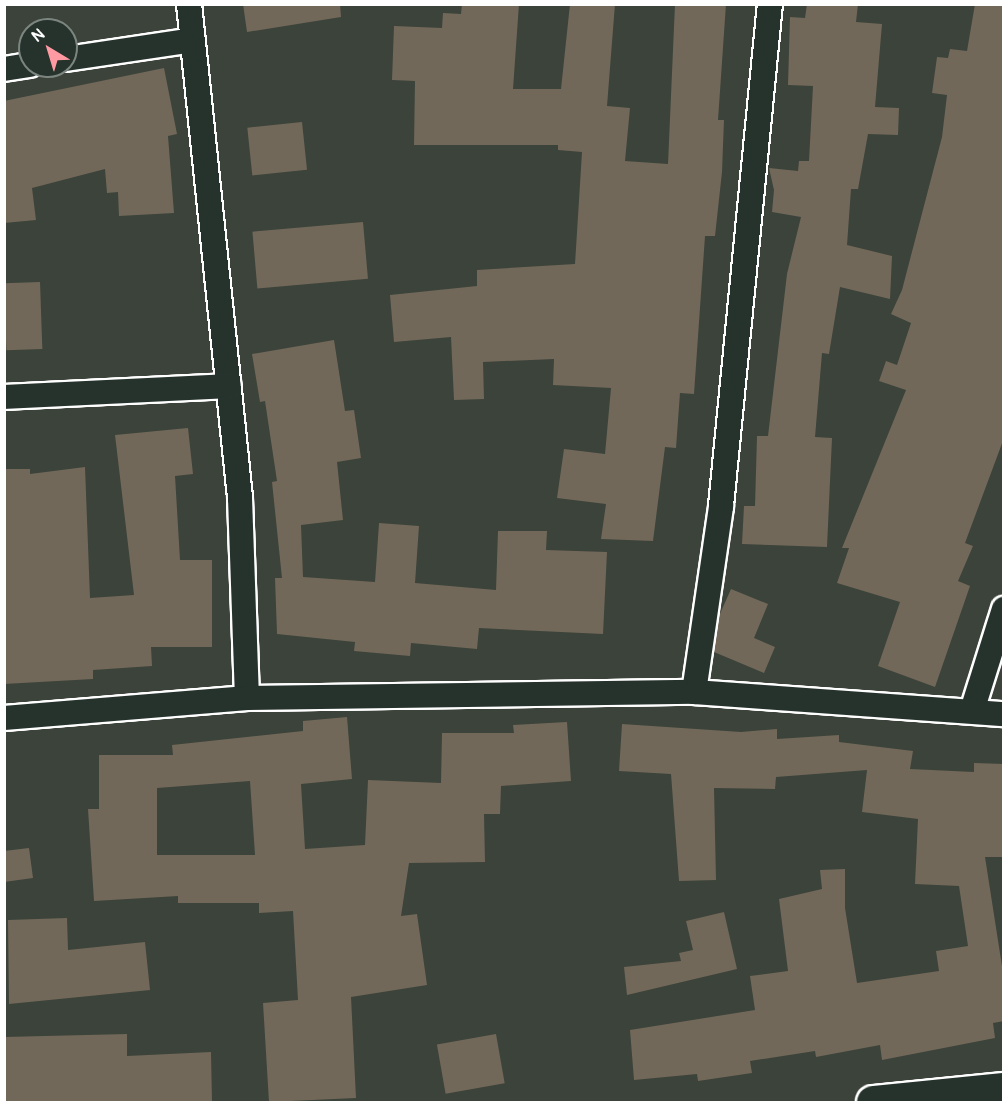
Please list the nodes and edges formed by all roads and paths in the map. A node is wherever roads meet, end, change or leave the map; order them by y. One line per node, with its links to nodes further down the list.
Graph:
1 (189, 4): 3 (street)
2 (770, 4): 8 (street)
3 (193, 40): 4 (street); 5 (street)
4 (78, 58)
5 (229, 386): 6 (street); 9 (street)
6 (4, 397)
7 (1004, 609): 10 (street)
8 (694, 692): 9 (street); 10 (street)
9 (247, 698): 12 (street)
10 (972, 711): 11 (street)
11 (1004, 714)
12 (4, 718)
13 (1004, 1089): 14 (street)
14 (873, 1102)

